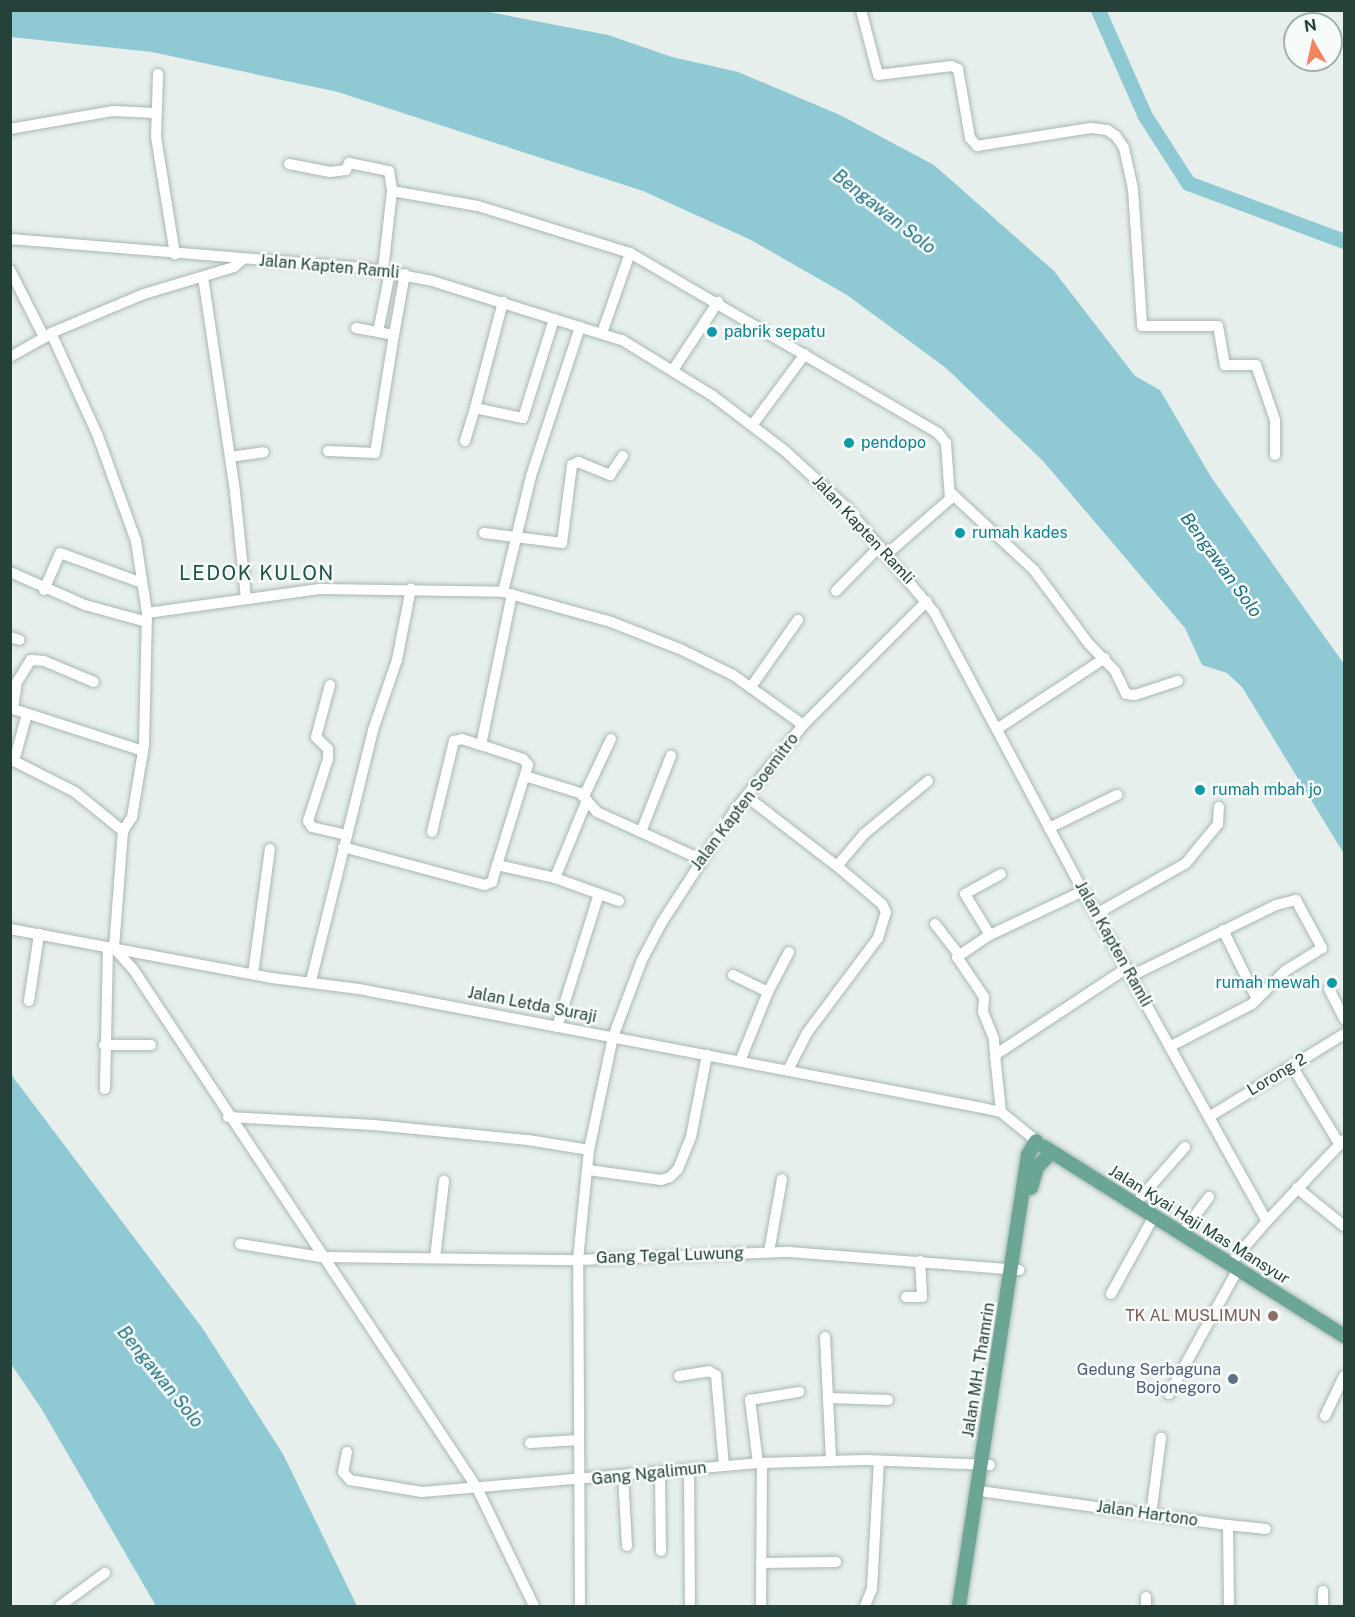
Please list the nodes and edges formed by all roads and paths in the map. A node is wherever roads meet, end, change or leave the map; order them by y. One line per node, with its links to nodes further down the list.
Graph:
1 (861, 10): 32 (street)
2 (158, 74): 3 (street)
3 (155, 113): 4 (street); 9 (street)
4 (10, 129)
5 (289, 164): 6 (street)
6 (392, 191): 8 (street); 12 (street)
7 (10, 239): 9 (street, Jalan Kapten Ramli)
8 (630, 253): 16 (street); 21 (street)
9 (175, 254): 10 (street, Jalan Kapten Ramli)
10 (242, 260): 12 (street, Jalan Kapten Ramli); 14 (street)
11 (10, 270): 22 (street)
12 (386, 271): 13 (street, Jalan Kapten Ramli); 20 (street)
13 (405, 274): 15 (street, Jalan Kapten Ramli); 23 (street)
14 (203, 277): 22 (street); 34 (street)
15 (503, 302): 17 (street, Jalan Kapten Ramli); 27 (street)
16 (718, 302): 24 (street); 26 (street)
17 (554, 319): 18 (street, Jalan Kapten Ramli); 27 (street)
18 (580, 327): 21 (street, Jalan Kapten Ramli); 37 (street)
19 (356, 328): 20 (street)
20 (378, 332): 23 (street)
21 (602, 333): 26 (street, Jalan Kapten Ramli)
22 (48, 335): 25 (street); 40 (street)
23 (394, 335): 30 (street)
24 (805, 354): 28 (street); 35 (street)
25 (10, 357)
26 (673, 370): 28 (street, Jalan Kapten Ramli)
27 (475, 408): 29 (street)
28 (753, 424): 38 (street, Jalan Kapten Ramli)
29 (465, 441)
30 (328, 451)
31 (264, 452): 34 (street)
32 (1275, 455)
33 (623, 456): 37 (street)
34 (230, 457): 45 (street)
35 (952, 494): 38 (street); 49 (street)
36 (484, 533): 37 (street)
37 (516, 535): 44 (street)
38 (884, 550): 43 (street); 46 (street, Jalan Kapten Ramli)
39 (10, 572): 42 (street)
40 (142, 583): 42 (street); 47 (street)
41 (411, 588): 44 (street); 45 (street); 73 (street)
42 (44, 590): 47 (street)
43 (836, 591)
44 (508, 593): 53 (street); 59 (street)
45 (246, 597): 47 (street)
46 (927, 601): 56 (street, Jalan Kapten Soemitro); 57 (street, Jalan Kapten Ramli)
47 (147, 617): 60 (street)
48 (798, 620): 53 (street)
49 (1105, 658): 50 (street); 57 (street)
50 (1178, 681)
51 (94, 682): 54 (street)
52 (330, 686): 73 (street)
53 (751, 687): 56 (street)
54 (12, 709): 55 (street)
55 (27, 714): 60 (street); 62 (street)
56 (803, 725): 66 (street, Jalan Kapten Soemitro)
57 (997, 729): 69 (street, Jalan Kapten Ramli)
58 (611, 739): 67 (street)
59 (481, 745): 63 (street); 71 (street)
60 (143, 751): 70 (street)
61 (671, 756): 72 (street)
62 (12, 760): 70 (street)
63 (525, 776): 67 (street); 77 (street)
64 (928, 781): 78 (street)
65 (1117, 795): 69 (street)
66 (746, 796): 76 (street, Jalan Kapten Soemitro); 78 (street)
67 (585, 798): 72 (street); 80 (street)
68 (1219, 807): 84 (street)
69 (1049, 828): 81 (street, Jalan Kapten Ramli)
70 (123, 831): 90 (street)
71 (432, 832)
72 (641, 832): 76 (street)
73 (347, 835): 74 (street)
74 (343, 847): 77 (street); 96 (street)
75 (270, 849): 94 (street)
76 (700, 859): 104 (street, Jalan Kapten Soemitro)
77 (497, 865): 80 (street)
78 (837, 866): 112 (street)
79 (1001, 874): 89 (street)
80 (555, 878): 82 (street)
81 (1083, 891): 84 (street, Jalan Kapten Ramli); 89 (street)
82 (599, 894): 83 (street); 102 (street)
83 (619, 901)
84 (1096, 914): 93 (street, Jalan Kapten Ramli)
85 (935, 924): 92 (street)
86 (10, 929): 88 (street, Jalan Letda Suraji)
87 (1223, 930): 93 (street); 99 (street); 99 (street)
88 (39, 934): 90 (street, Jalan Letda Suraji); 100 (street)
89 (990, 935): 92 (street)
90 (111, 947): 94 (street, Jalan Letda Suraji); 106 (street); 115 (street)
91 (789, 952): 98 (street)
92 (959, 955): 108 (street)
93 (1129, 972): 107 (street, Jalan Kapten Ramli); 108 (street)
94 (253, 974): 96 (street, Jalan Letda Suraji)
95 (733, 975): 98 (street)
96 (311, 981): 102 (street, Jalan Letda Suraji)
97 (1329, 989): 101 (street)
98 (768, 992): 110 (street)
99 (1257, 999): 107 (street)
100 (29, 1001)
101 (1344, 1019)
102 (557, 1027): 104 (street, Jalan Letda Suraji)
103 (1344, 1034): 111 (street, Lorong 2)
104 (613, 1037): 109 (street, Jalan Letda Suraji); 120 (street, Jalan Kapten Soemitro)
105 (151, 1044): 106 (street)
106 (104, 1045): 113 (street)
107 (1171, 1046): 116 (street, Jalan Kapten Ramli)
108 (995, 1054): 114 (street)
109 (707, 1055): 110 (street, Jalan Letda Suraji); 123 (street)
110 (740, 1061): 112 (street, Jalan Letda Suraji)
111 (1292, 1066): 116 (street, Lorong 2); 118 (street)
112 (788, 1070): 114 (street, Jalan Letda Suraji)
113 (105, 1089)
114 (998, 1112): 117 (street, Jalan Letda Suraji)
115 (228, 1117): 120 (street); 135 (street)
116 (1209, 1117): 130 (street, Jalan Kapten Ramli)
117 (1034, 1140): 121 (main road, Jalan Kyai Haji Mas Mansyur); 122 (main road, Jalan MH. Thamrin)
118 (1342, 1143): 126 (street)
119 (1185, 1147): 128 (street)
120 (589, 1150): 123 (street, Jalan Kapten Soemitro)
121 (1052, 1152): 122 (main road, Jalan MH. Thamrin); 128 (main road, Jalan Kyai Haji Mas Mansyur)
122 (1034, 1163): 140 (main road, Jalan MH. Thamrin)
123 (588, 1170): 137 (street, Jalan Kapten Soemitro)
124 (782, 1179): 134 (street)
125 (444, 1181): 136 (street)
126 (1297, 1188): 130 (street); 131 (street)
127 (1209, 1197): 132 (street)
128 (1135, 1204): 129 (main road, Jalan Kyai Haji Mas Mansyur)
129 (1154, 1216): 132 (main road, Jalan Kyai Haji Mas Mansyur); 141 (street)
130 (1267, 1221): 139 (street)
131 (1344, 1227)
132 (1182, 1233): 139 (main road, Jalan Kyai Haji Mas Mansyur)
133 (240, 1244): 135 (street, Gang Tegal Luwung)
134 (769, 1252): 137 (street, Gang Tegal Luwung); 138 (street, Gang Tegal Luwung)
135 (321, 1257): 136 (street, Gang Tegal Luwung); 165 (street)
136 (435, 1258): 137 (street, Gang Tegal Luwung)
137 (578, 1260): 153 (street, Jalan Kapten Soemitro)
138 (920, 1261): 140 (street, Gang Tegal Luwung); 142 (street)
139 (1234, 1266): 143 (main road, Jalan Kyai Haji Mas Mansyur); 148 (street)
140 (1015, 1270): 159 (main road, Jalan MH. Thamrin)
141 (1111, 1294)
142 (906, 1297)
143 (1344, 1336)
144 (825, 1338): 149 (street)
145 (679, 1376): 160 (street)
146 (1344, 1376): 151 (street)
147 (799, 1392): 158 (street)
148 (1169, 1394)
149 (828, 1398): 150 (street); 156 (street)
150 (888, 1400)
151 (1325, 1416)
152 (1161, 1438): 167 (street)
153 (579, 1440): 154 (street); 164 (street, Jalan Kapten Soemitro)
154 (530, 1443)
155 (347, 1452): 165 (street, Gang Ngalimun)
156 (831, 1461): 157 (street, Gang Ngalimun); 158 (street, Gang Ngalimun)
157 (879, 1461): 159 (street, Gang Ngalimun); 181 (street)
158 (760, 1463): 160 (street, Gang Ngalimun); 173 (street)
159 (985, 1465): 166 (main road, Jalan MH. Thamrin); 182 (main road, Jalan MH. Thamrin)
160 (724, 1466): 161 (street, Gang Ngalimun)
161 (689, 1469): 162 (street, Gang Ngalimun); 179 (street)
162 (660, 1472): 163 (street, Gang Ngalimun); 171 (street)
163 (623, 1476): 164 (street, Gang Ngalimun); 170 (street)
164 (579, 1481): 165 (street, Gang Ngalimun); 178 (street, Jalan Kapten Soemitro)
165 (477, 1488): 177 (street)
166 (986, 1492): 167 (street, Jalan Hartono); 183 (main road, Jalan MH. Thamrin)
167 (1151, 1515): 168 (street, Jalan Hartono)
168 (1228, 1525): 169 (street, Jalan Hartono); 184 (street)
169 (1266, 1528)
170 (627, 1546)
171 (661, 1551)
172 (836, 1562): 173 (street)
173 (761, 1563): 180 (street)
174 (105, 1573): 176 (street)
175 (1323, 1592): 185 (street)
176 (60, 1606)
177 (534, 1606)
178 (580, 1606)
179 (690, 1606)
180 (760, 1606)
181 (865, 1606)
182 (959, 1606)
183 (968, 1606)
184 (1229, 1606)
185 (1323, 1606)

